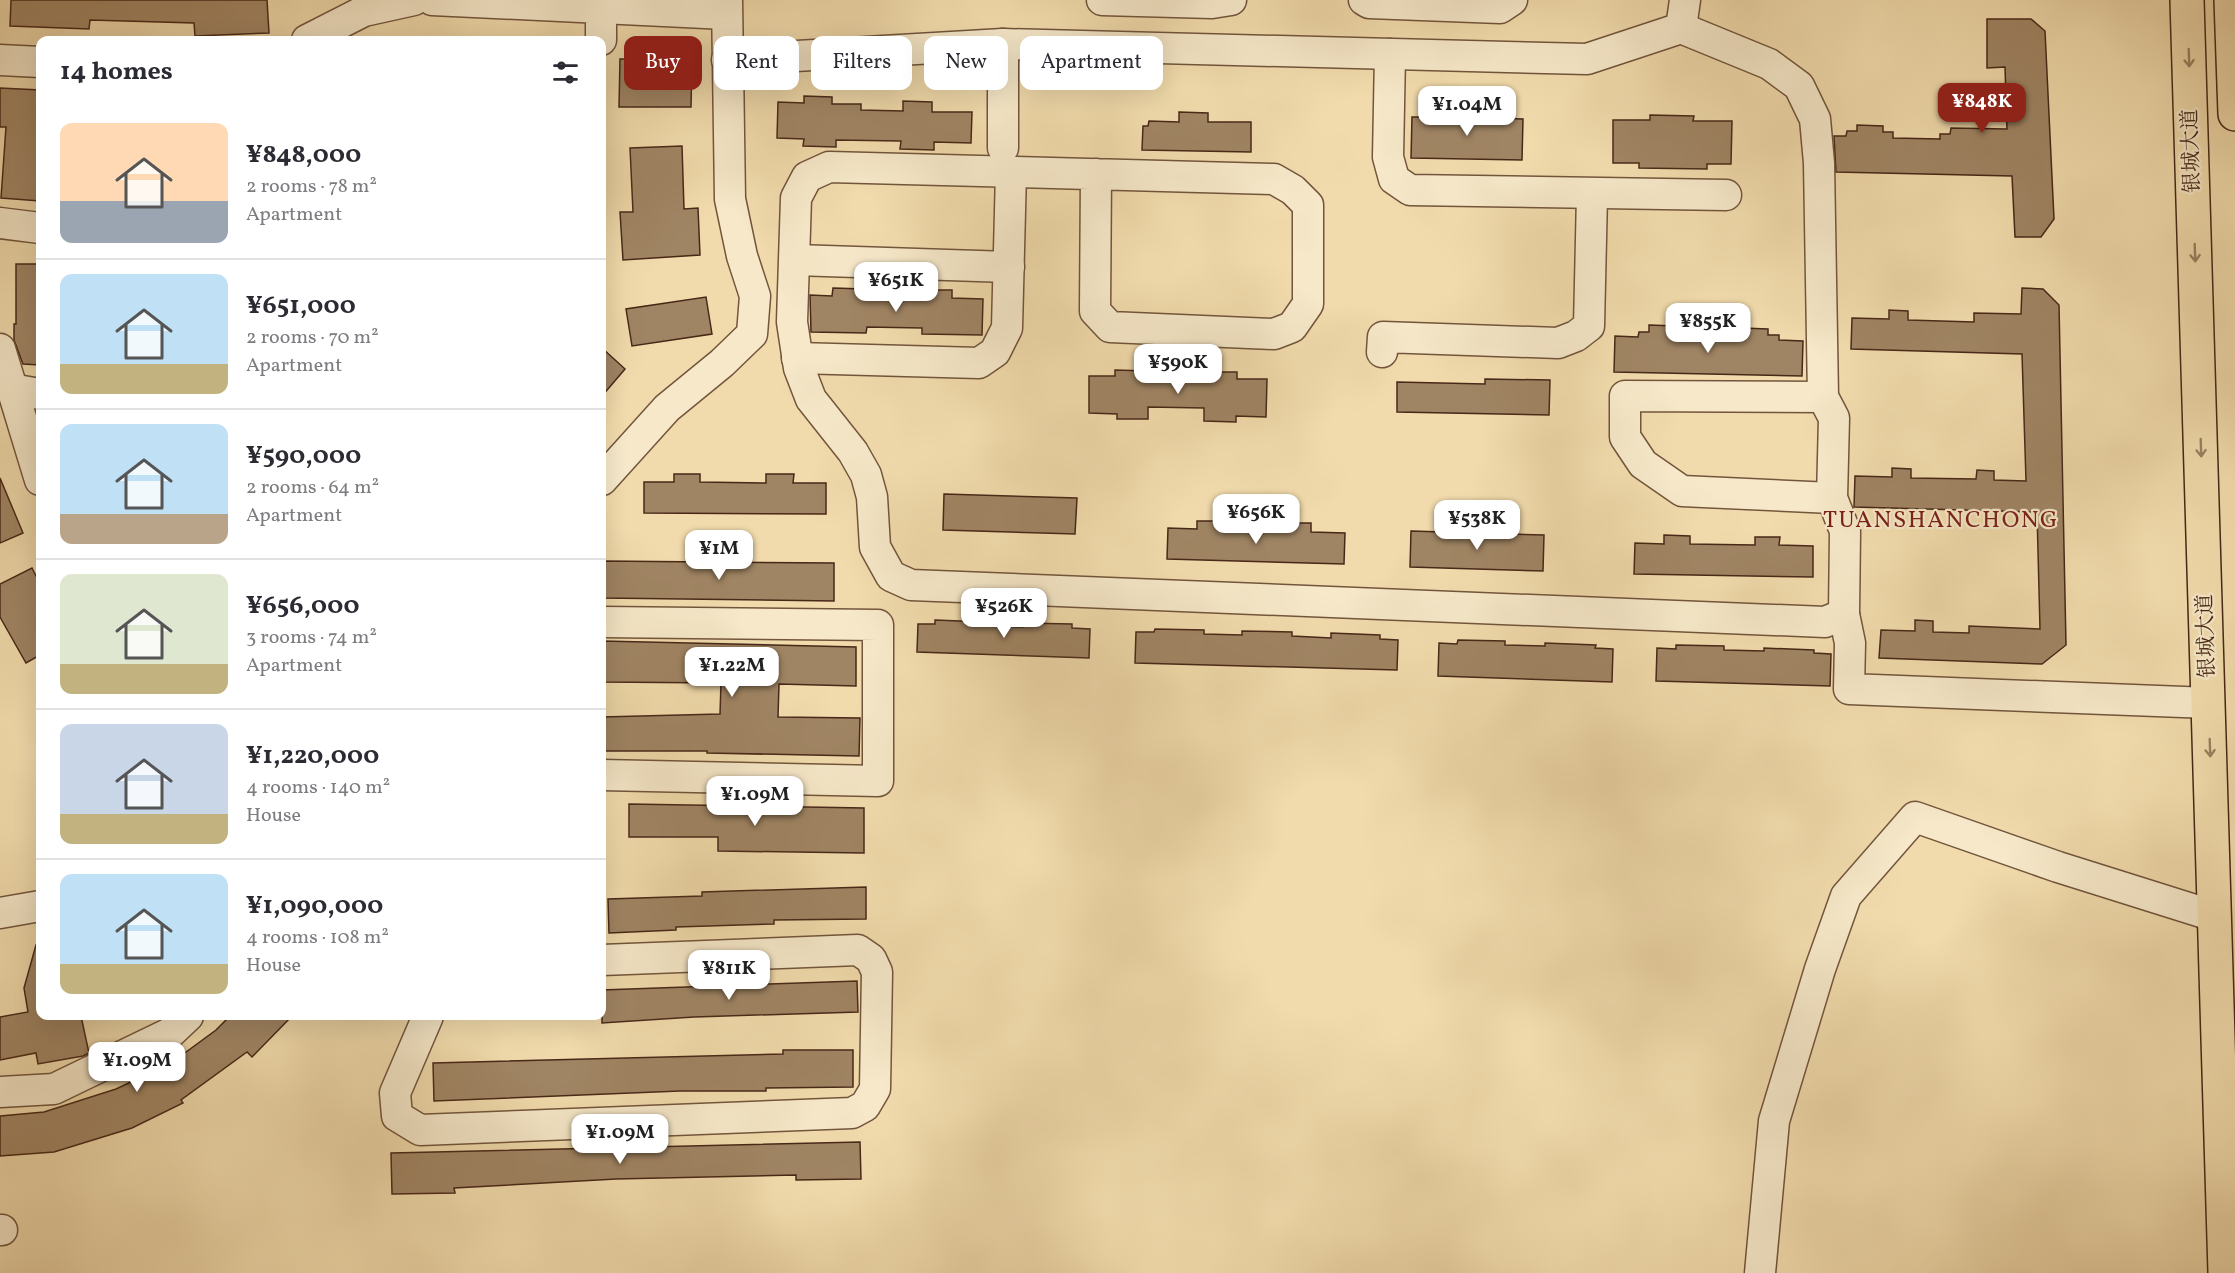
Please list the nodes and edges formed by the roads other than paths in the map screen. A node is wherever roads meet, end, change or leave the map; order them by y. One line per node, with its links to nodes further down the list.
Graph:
1 (414, 0): 12 (street)
2 (432, 0): 10 (street)
3 (1102, 0): 4 (street)
4 (1231, 0)
5 (1364, 0): 6 (street)
6 (1512, 0)
7 (2187, 0): 43 (main road, 银城大道, one-way to 43)
8 (2231, 0): 23 (main road)
9 (727, 7): 10 (street); 14 (street)
10 (601, 8): 13 (street)
11 (1683, 14): 17 (street); 37 (street)
12 (315, 36)
13 (601, 36)
14 (728, 36)
15 (1008, 44): 17 (street)
16 (924, 49): 18 (street)
17 (1390, 54): 26 (street)
18 (799, 56)
19 (0, 60): 20 (street)
20 (36, 62)
21 (728, 90): 39 (street)
22 (1005, 90): 24 (street)
23 (2235, 111)
24 (1007, 160): 25 (street); 30 (street); 31 (street)
25 (1096, 174): 25 (street)
26 (1592, 195): 27 (street); 33 (street)
27 (1726, 195)
28 (0, 223): 29 (street)
29 (36, 228)
30 (795, 260): 31 (street); 34 (street)
31 (1009, 267): 34 (street)
32 (0, 349): 35 (street)
33 (1383, 352)
34 (797, 358): 41 (street)
35 (11, 389): 36 (street); 38 (street)
36 (36, 393)
37 (1823, 397): 40 (street); 40 (street)
38 (36, 467)
39 (606, 476)
40 (1832, 498): 41 (street)
41 (1844, 614): 43 (street)
42 (606, 622): 44 (street)
43 (2209, 703): 47 (main road, 银城大道, one-way to 47)
44 (606, 775)
45 (36, 907): 46 (street)
46 (0, 913)
47 (2214, 916): 52 (street); 53 (main road, 银城大道)
48 (606, 960): 50 (street)
49 (184, 1020): 51 (street)
50 (426, 1020)
51 (0, 1092)
52 (1760, 1273)
53 (2224, 1273)

